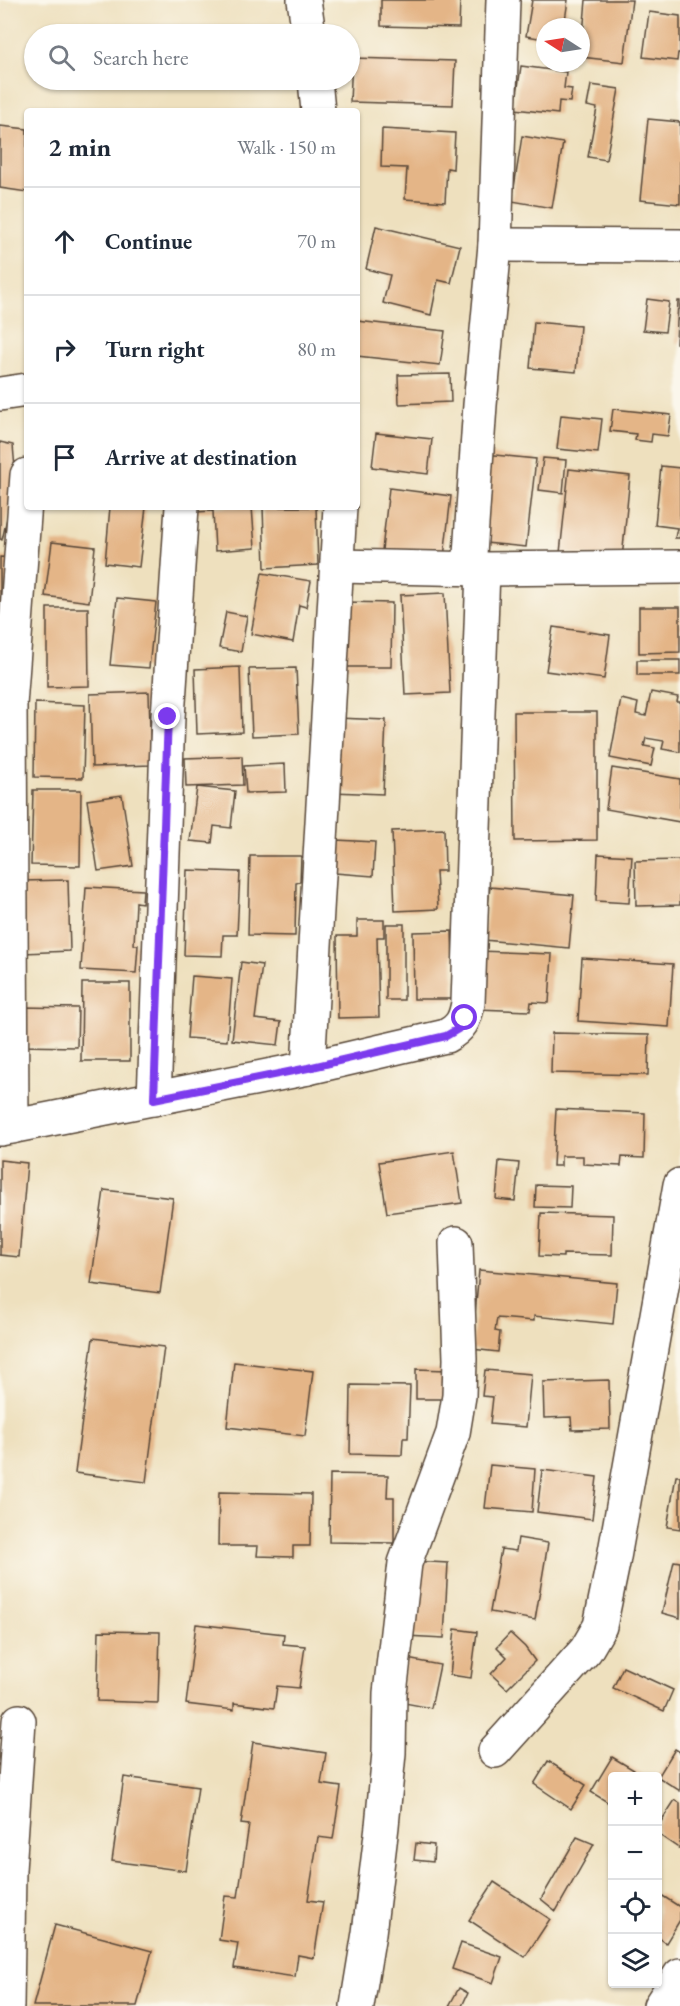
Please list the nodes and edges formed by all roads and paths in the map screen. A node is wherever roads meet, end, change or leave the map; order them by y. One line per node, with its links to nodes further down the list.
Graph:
1 (304, 0): 3 (street)
2 (503, 0): 6 (street)
3 (308, 24)
4 (316, 90): 5 (street)
5 (318, 108)
6 (495, 245): 7 (street); 15 (street)
7 (680, 246)
8 (24, 390): 9 (street)
9 (0, 394)
10 (24, 510): 18 (street)
11 (182, 510): 17 (street)
12 (340, 510): 13 (street)
13 (337, 566): 15 (street); 16 (street)
14 (680, 567): 15 (street)
15 (476, 569): 16 (street)
16 (308, 1068): 17 (street)
17 (154, 1099): 18 (street)
18 (6, 1128)
19 (680, 1185): 22 (street)
20 (456, 1244): 25 (street)
21 (19, 1721): 24 (street)
22 (495, 1751)
23 (680, 1975): 26 (street)
24 (7, 2006)
25 (357, 2006)
26 (660, 2006)

